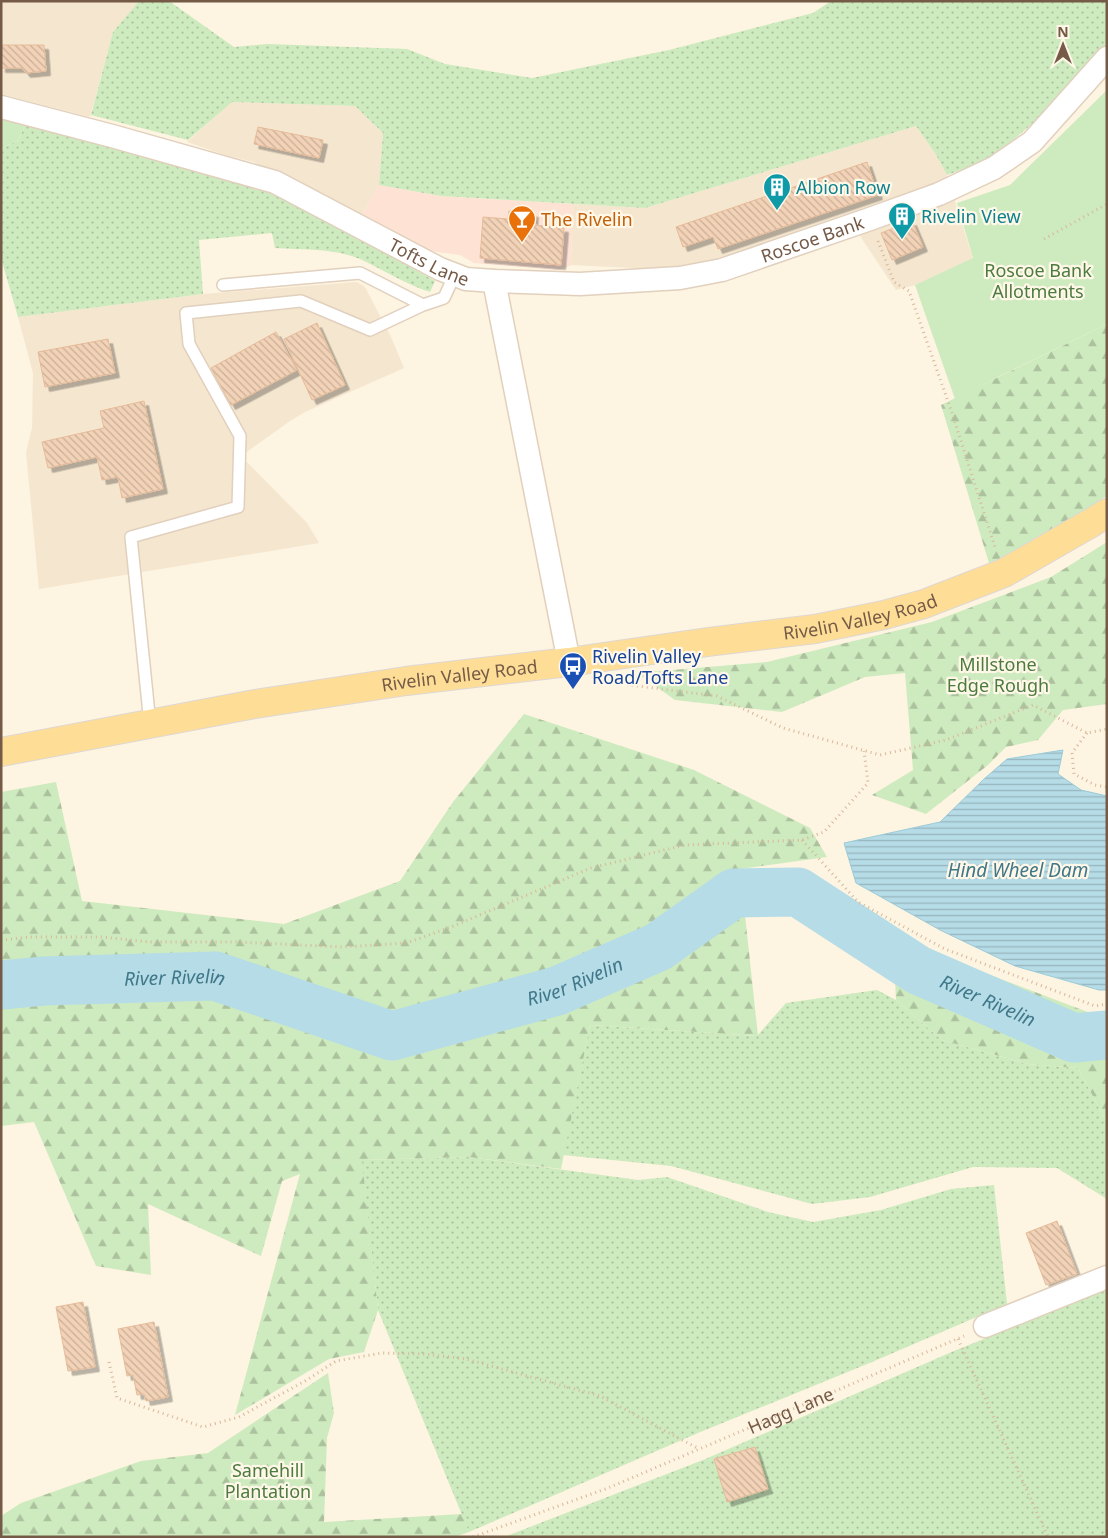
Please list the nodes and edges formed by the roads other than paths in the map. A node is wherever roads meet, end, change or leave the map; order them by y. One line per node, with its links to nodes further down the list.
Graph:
1 (1107, 58): 4 (street, Roscoe Bank)
2 (1, 108): 3 (street, Tofts Lane)
3 (455, 274): 4 (street, Tofts Lane); 6 (lane)
4 (494, 281): 8 (street, Tofts Lane)
5 (222, 285): 6 (lane)
6 (424, 305): 9 (lane)
7 (1107, 513): 8 (main road, Rivelin Valley Road)
8 (569, 662): 9 (main road, Rivelin Valley Road)
9 (150, 724): 10 (main road, Rivelin Valley Road)
10 (1, 752)
11 (1107, 1277): 12 (street)
12 (985, 1326)

